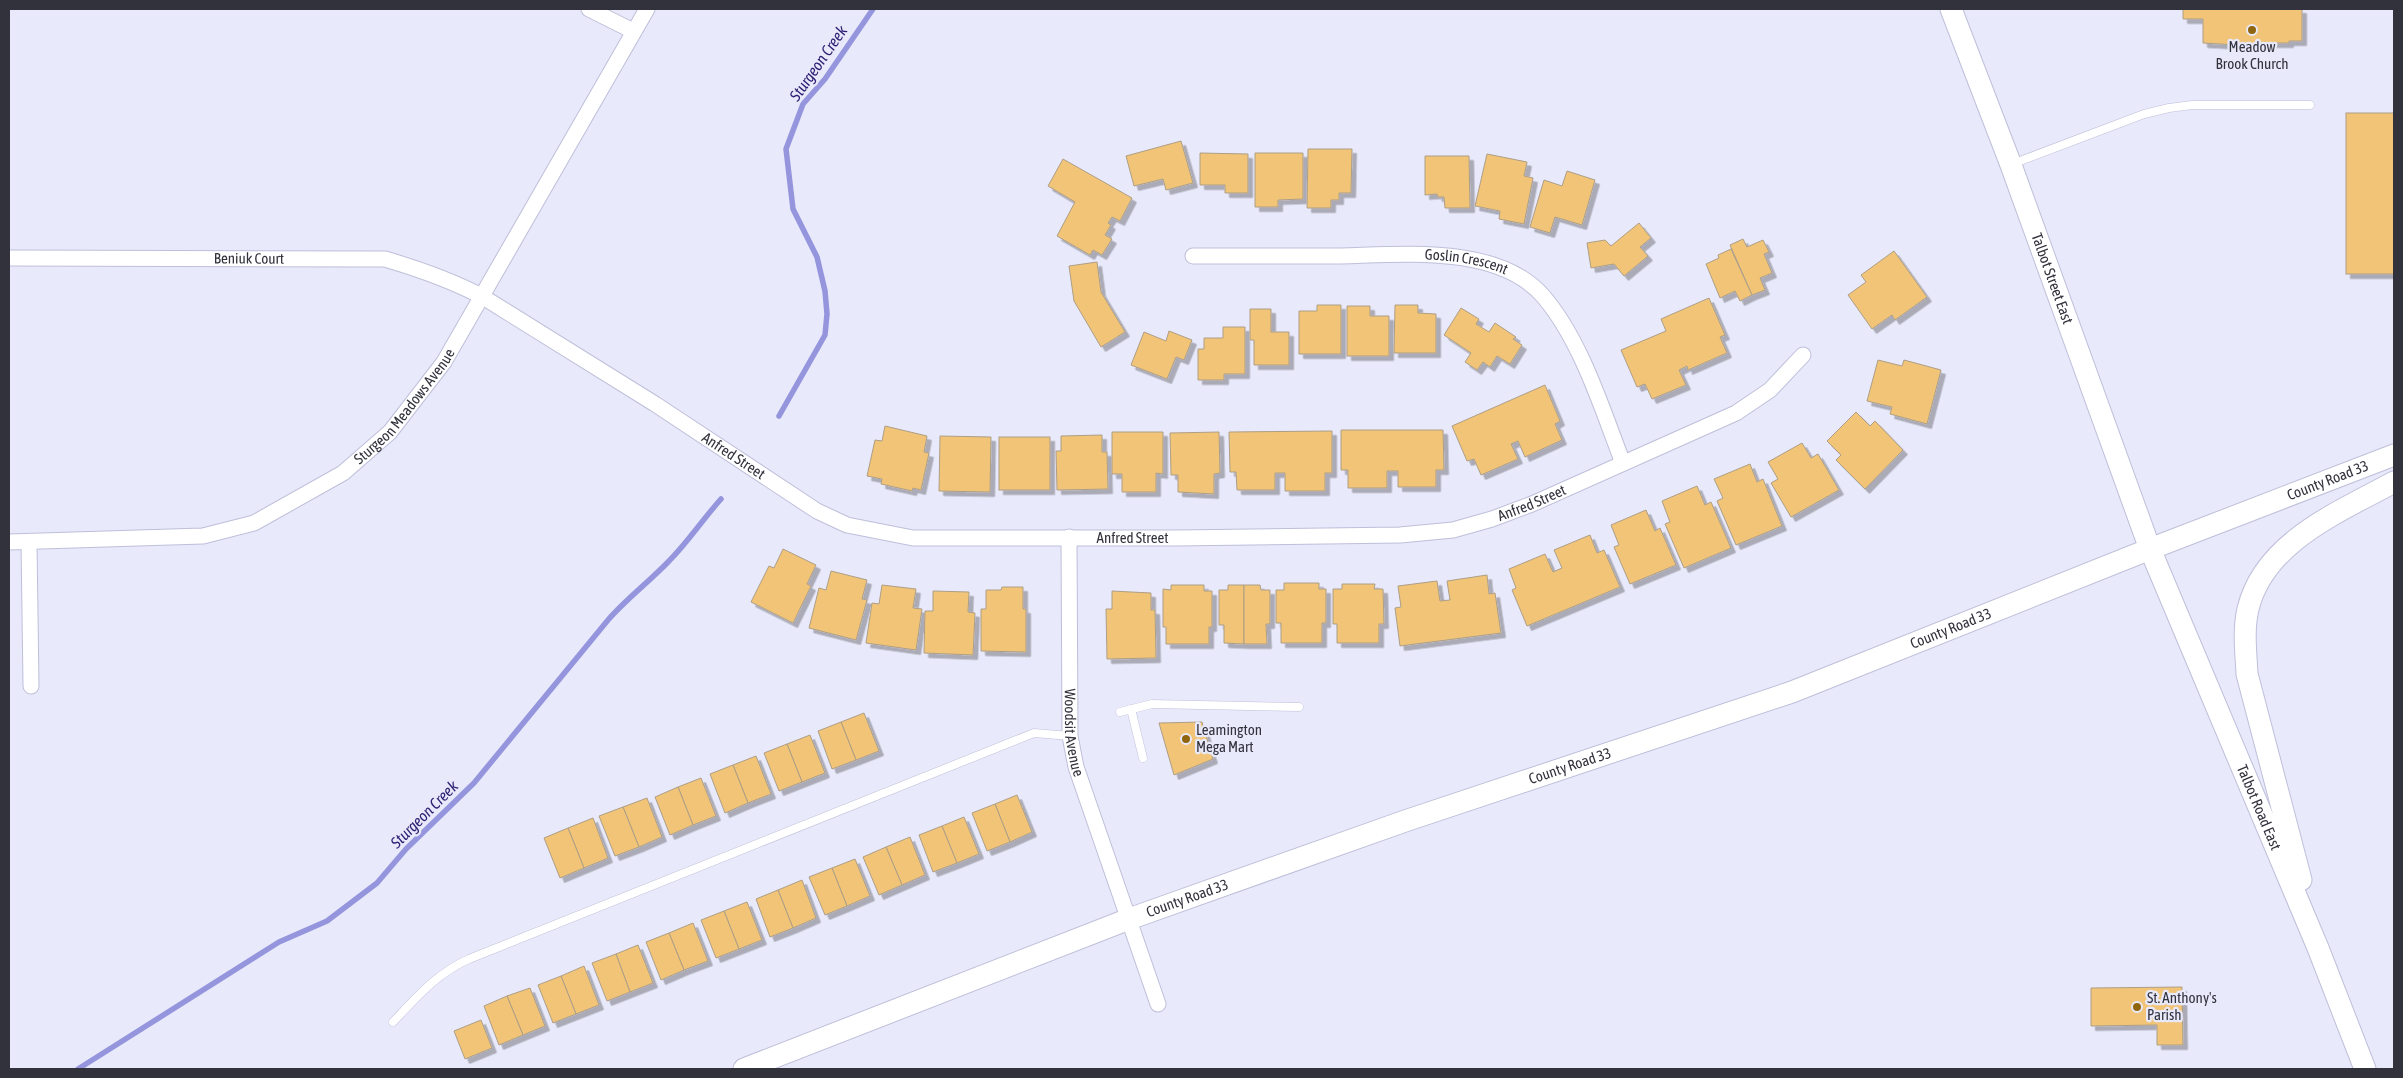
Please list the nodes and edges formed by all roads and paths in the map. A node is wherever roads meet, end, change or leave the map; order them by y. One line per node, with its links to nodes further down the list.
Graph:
1 (589, 9): 4 (street)
2 (647, 9): 4 (street, Sturgeon Meadows Avenue)
3 (1951, 9): 6 (main road, Talbot Street East)
4 (634, 31): 9 (street, Sturgeon Meadows Avenue)
5 (2310, 105): 6 (lane)
6 (2011, 164): 17 (main road, Talbot Street East)
7 (1194, 256): 12 (street, Goslin Crescent)
8 (9, 258): 9 (street, Beniuk Court)
9 (482, 297): 14 (street, Anfred Street); 16 (street, Sturgeon Meadows Avenue)
10 (1803, 355): 12 (street, Anfred Street)
11 (2394, 456): 17 (main road, County Road 33)
12 (1623, 463): 14 (street, Anfred Street)
13 (2394, 482): 25 (main road)
14 (1068, 537): 22 (street, Woodsit Avenue)
15 (9, 542): 16 (street, Sturgeon Meadows Avenue)
16 (29, 542): 18 (street)
17 (2150, 548): 24 (main road, County Road 33); 25 (main road, Talbot Road East)
18 (31, 686)
19 (1298, 707): 20 (lane)
20 (1131, 709): 21 (lane); 23 (lane)
21 (1120, 712)
22 (1070, 736): 24 (street, Woodsit Avenue); 27 (lane)
23 (1144, 758)
24 (1129, 919): 26 (street, Woodsit Avenue); 28 (main road, County Road 33)
25 (2318, 948): 29 (main road, Talbot Road East)
26 (1158, 1004)
27 (393, 1022)
28 (744, 1069)
29 (2365, 1069)

